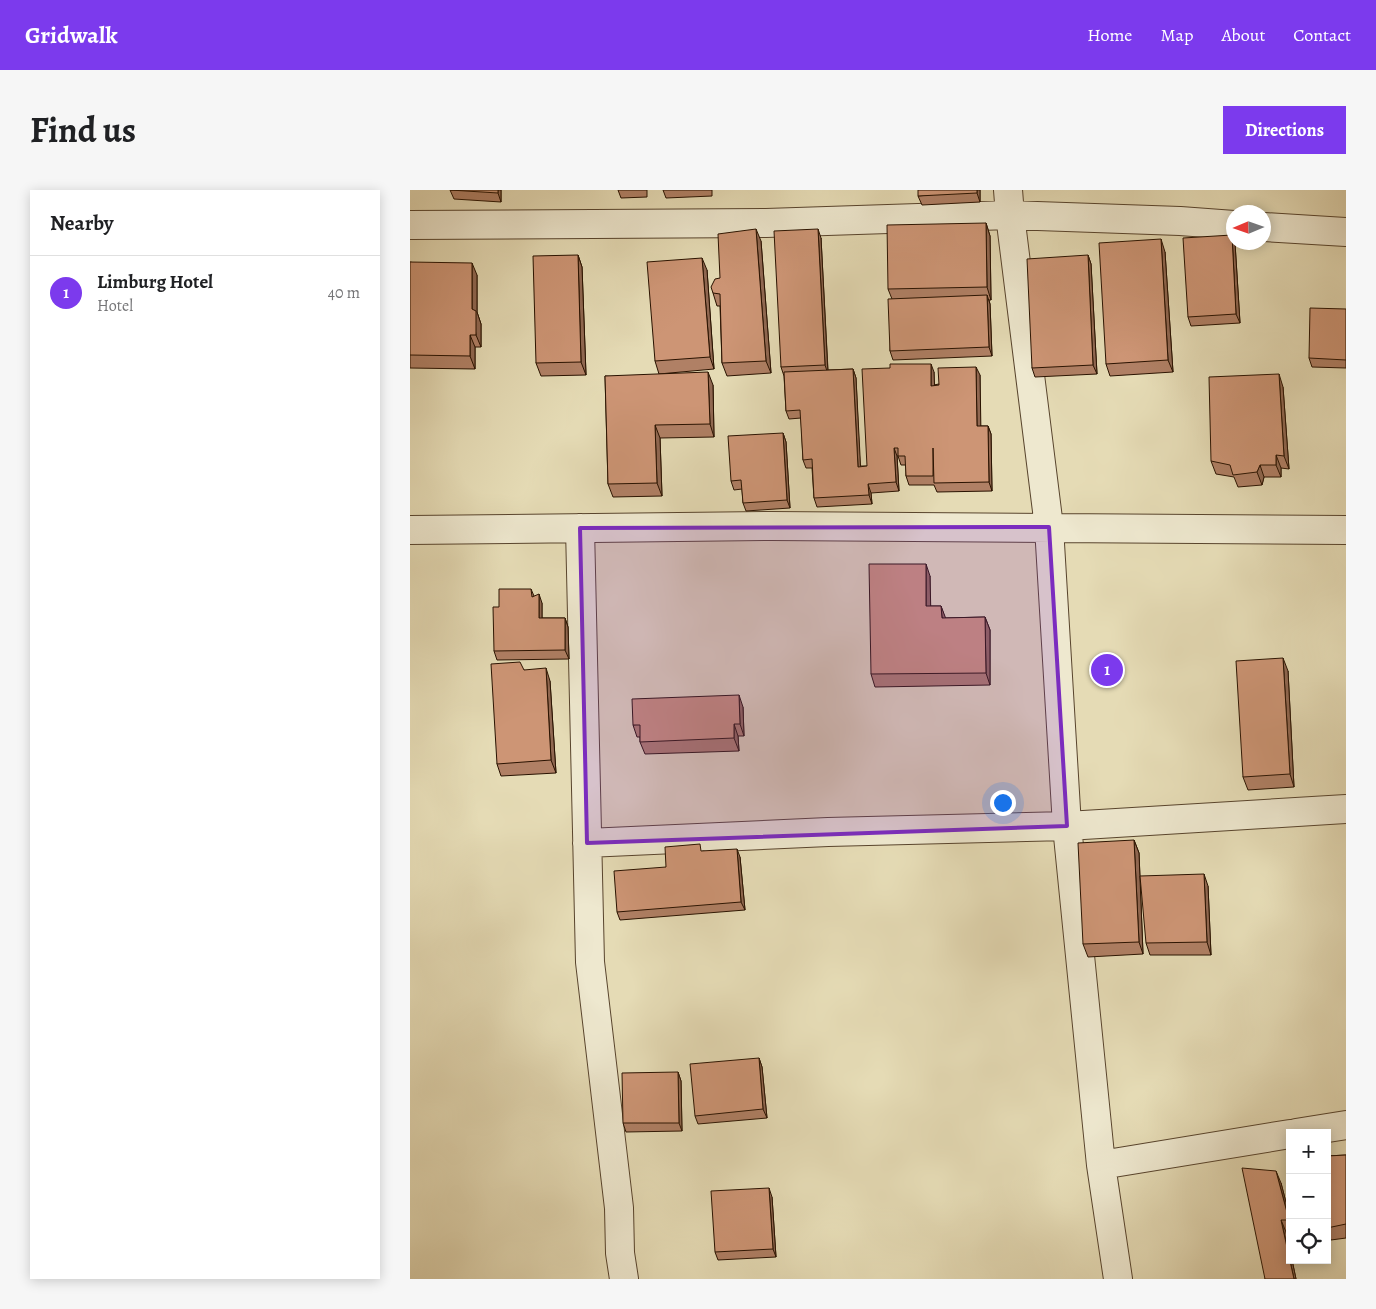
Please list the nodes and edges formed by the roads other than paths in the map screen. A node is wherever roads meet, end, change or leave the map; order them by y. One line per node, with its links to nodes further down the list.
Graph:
1 (1009, 202): 2 (street); 3 (street); 6 (street)
2 (1226, 224)
3 (410, 225)
4 (1271, 227): 5 (street)
5 (1346, 232)
6 (1049, 527): 7 (street); 9 (street); 11 (street)
7 (580, 528): 8 (street); 12 (street)
8 (410, 530)
9 (1346, 530)
10 (1346, 809): 11 (street)
11 (1067, 826): 12 (street); 16 (street)
12 (587, 843): 17 (street)
13 (1346, 1125): 14 (street)
14 (1321, 1129)
15 (1286, 1135): 16 (street)
16 (1101, 1165): 18 (street)
17 (624, 1279)
18 (1118, 1279)

